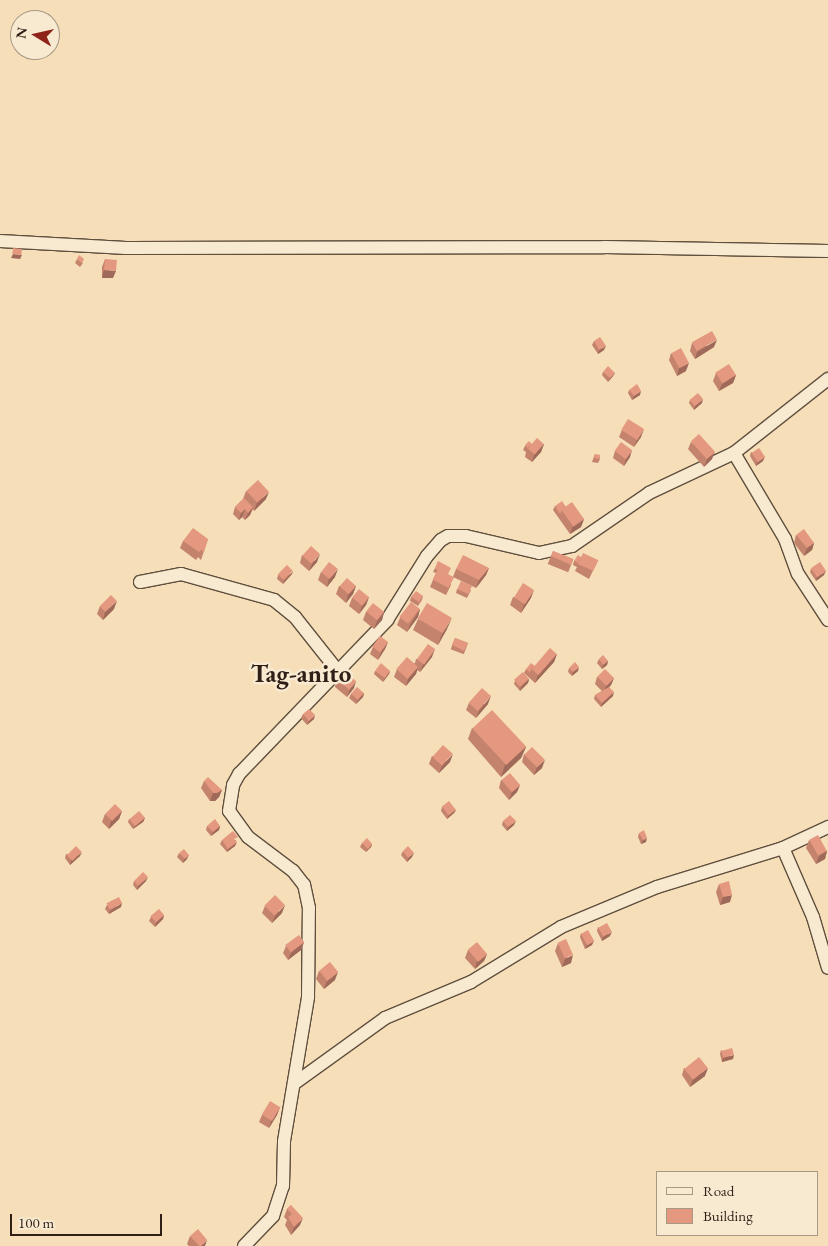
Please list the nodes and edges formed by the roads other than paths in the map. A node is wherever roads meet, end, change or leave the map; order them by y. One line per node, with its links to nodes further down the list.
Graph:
1 (0, 241): 2 (street)
2 (828, 251)
3 (828, 380): 4 (street)
4 (734, 453): 6 (street); 7 (street)
5 (140, 582): 7 (street)
6 (828, 620)
7 (337, 670): 11 (street)
8 (828, 827): 9 (street)
9 (784, 848): 10 (street); 11 (street)
10 (828, 968)
11 (295, 1083): 12 (street)
12 (244, 1246)

